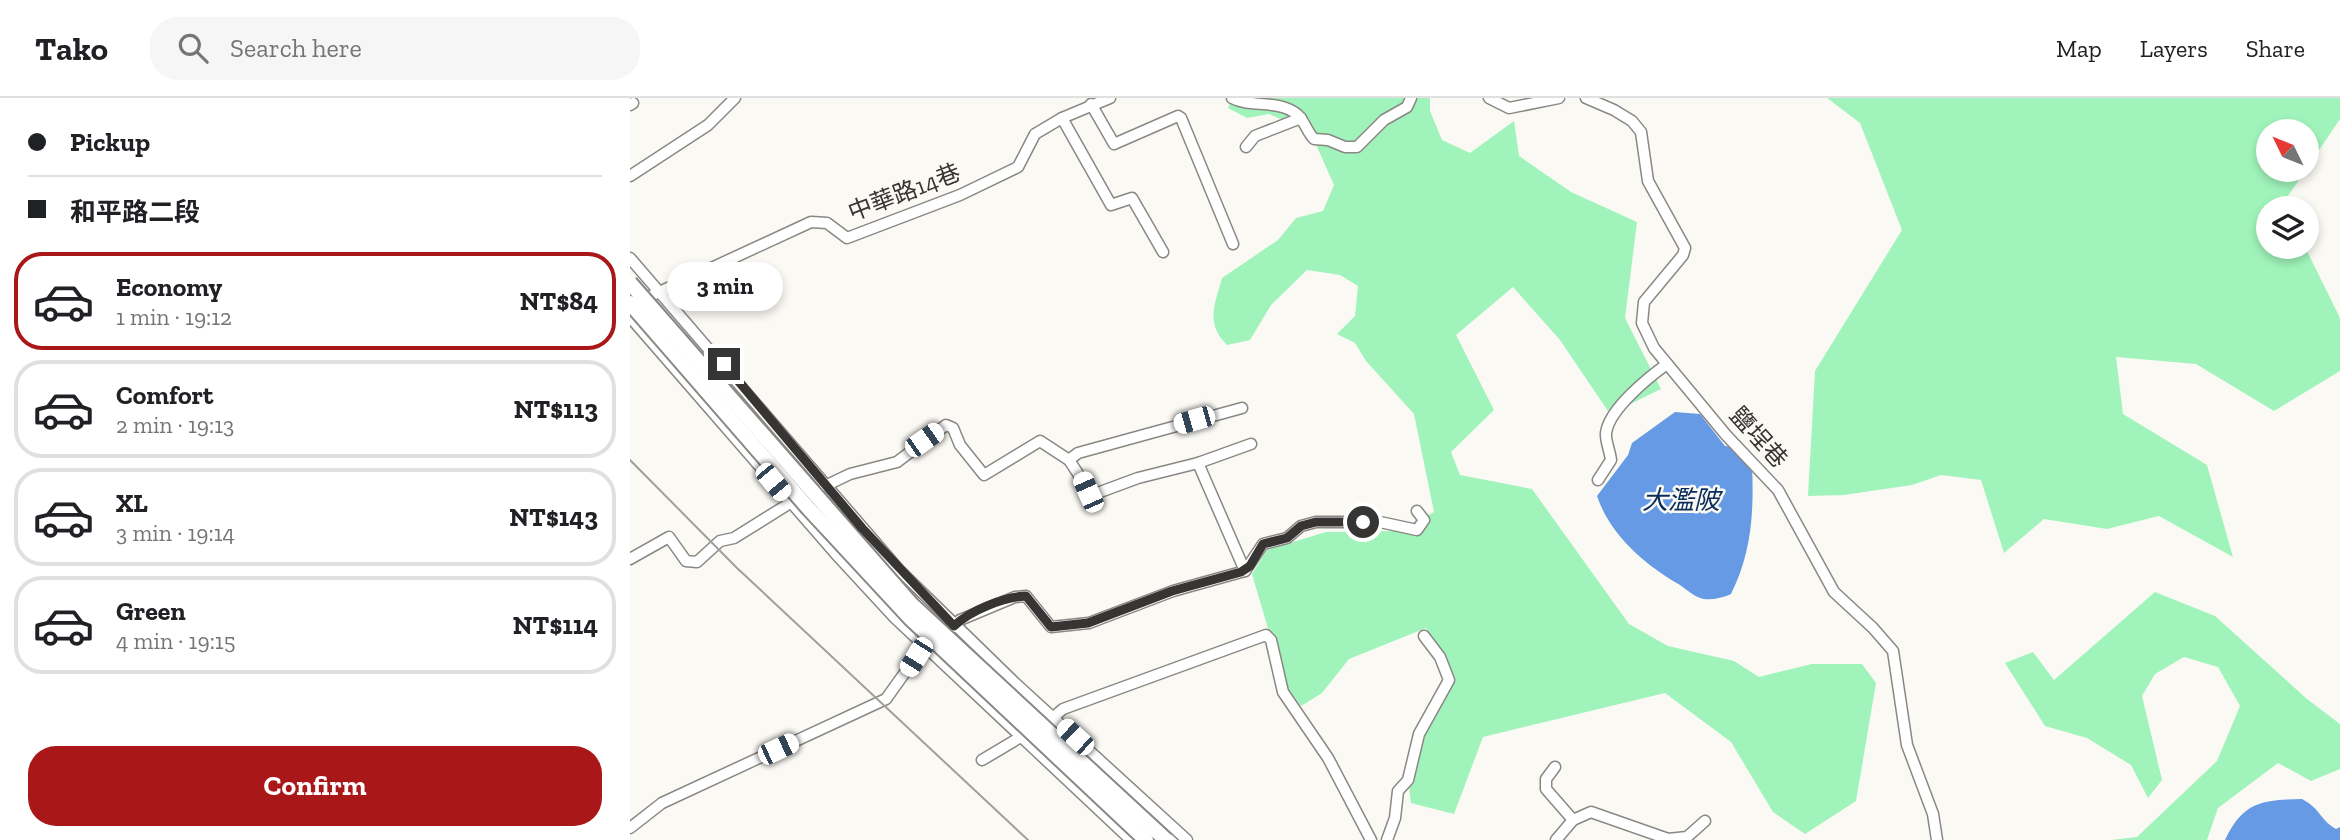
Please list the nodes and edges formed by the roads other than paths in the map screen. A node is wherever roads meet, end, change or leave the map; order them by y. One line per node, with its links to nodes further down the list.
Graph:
1 (735, 98): 12 (street)
2 (1110, 98): 8 (street, 中華路14巷)
3 (1232, 98): 10 (street)
4 (1411, 98): 10 (street)
5 (1489, 98): 6 (street)
6 (1559, 98)
7 (1586, 98): 20 (street, 鹽埕巷)
8 (1091, 104): 9 (street, 中華路14巷); 13 (street)
9 (1062, 118): 14 (street); 17 (street, 中華路14巷)
10 (1301, 118): 11 (street)
11 (1246, 147)
12 (630, 176)
13 (1233, 244)
14 (1163, 252)
15 (630, 258): 17 (street)
16 (630, 283): 43 (highway, bridge)
17 (659, 292): 18 (street, 中華路14巷); 26 (street)
18 (630, 305): 42 (highway, bridge)
19 (630, 317): 27 (street)
20 (1667, 363): 25 (street); 48 (street, 鹽埕巷)
21 (1242, 408): 23 (street)
22 (1251, 444): 24 (street)
23 (1069, 460): 24 (street); 26 (street)
24 (1198, 463): 30 (street)
25 (1598, 480)
26 (825, 486): 31 (street)
27 (790, 503): 29 (street); 33 (street)
28 (1418, 510): 30 (street)
29 (630, 559)
30 (1245, 570): 31 (street)
31 (954, 626): 33 (street); 34 (street)
32 (1424, 636): 46 (street)
33 (929, 650): 35 (street); 40 (street)
34 (1054, 718): 35 (street); 44 (street); 45 (street)
35 (1020, 738): 36 (street); 41 (street)
36 (982, 760)
37 (1555, 767): 38 (street)
38 (1573, 820): 39 (street); 47 (street)
39 (1705, 821)
40 (630, 828)
41 (1131, 840)
42 (1146, 840)
43 (1166, 840)
44 (1187, 840)
45 (1371, 840)
46 (1387, 840)
47 (1556, 840)
48 (1937, 840)

